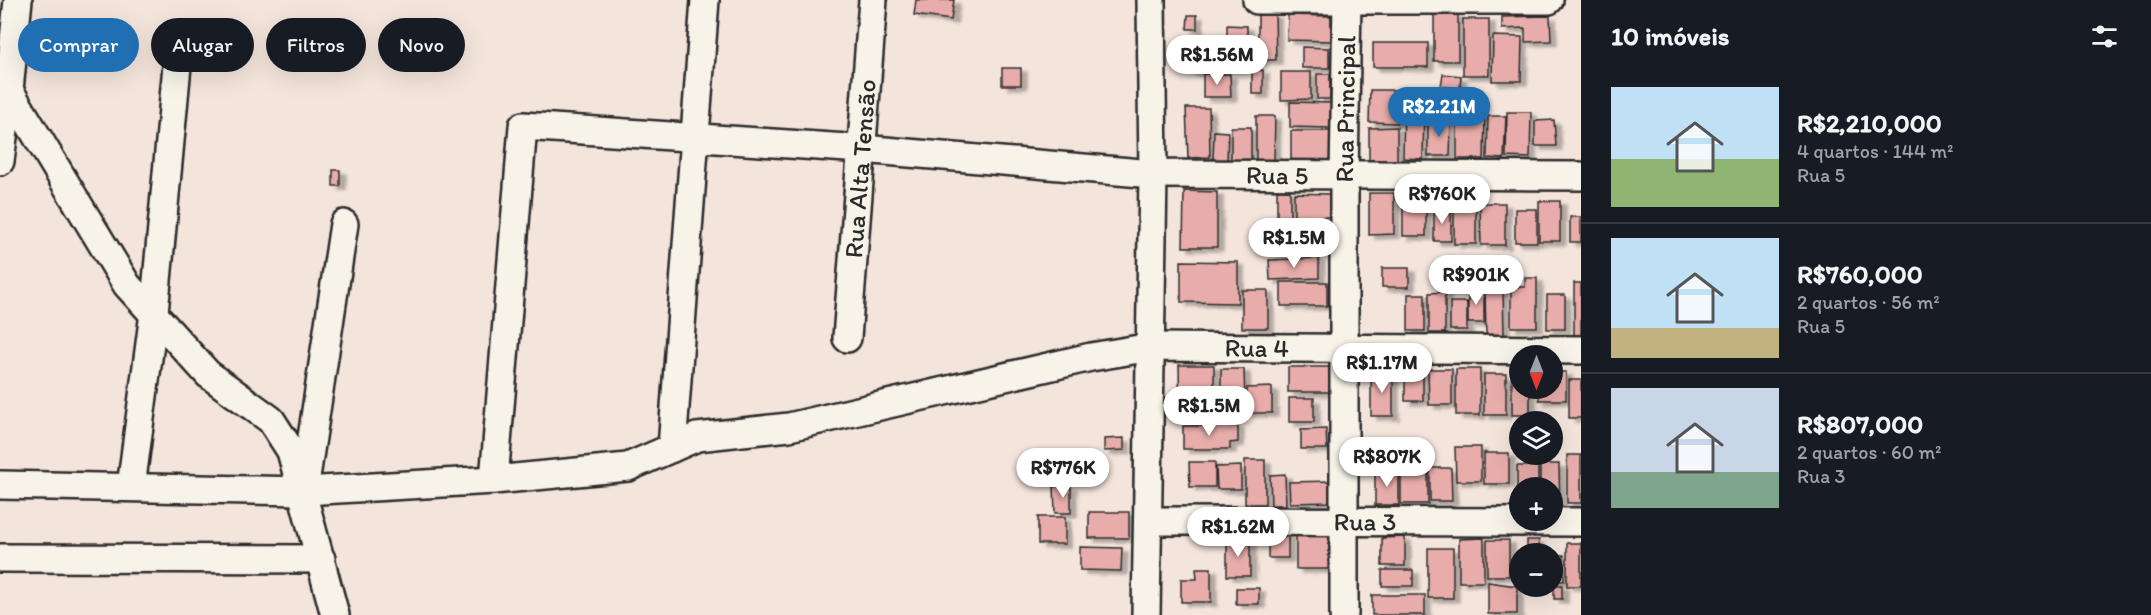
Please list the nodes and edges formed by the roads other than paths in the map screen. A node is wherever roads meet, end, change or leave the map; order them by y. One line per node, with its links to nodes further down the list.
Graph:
1 (18, 0): 9 (street)
2 (705, 0): 10 (street)
3 (873, 0): 11 (street, Rua Alta Tensão)
4 (1151, 0): 13 (street)
5 (1257, 0): 7 (street)
6 (1549, 0): 7 (street)
7 (1347, 1): 14 (street, Rua Principal)
8 (176, 72): 17 (street)
9 (4, 94): 12 (street); 17 (street)
10 (693, 138): 11 (street, Rua 5); 22 (street); 23 (street, Rua 5)
11 (862, 149): 13 (street, Rua 5); 18 (street, Rua Alta Tensão)
12 (0, 161)
13 (1153, 174): 14 (street, Rua 5); 19 (street)
14 (1344, 176): 15 (street, Rua 5); 20 (street, Rua Principal)
15 (1581, 176)
16 (344, 224): 26 (street)
17 (153, 313): 25 (street); 26 (street)
18 (847, 338)
19 (1151, 347): 20 (street, Rua 4); 22 (street, Rua 4); 27 (street)
20 (1344, 348): 21 (street, Rua 4); 28 (street, Rua Principal)
21 (1581, 350)
22 (672, 448): 23 (street, Rua 4)
23 (494, 480): 26 (street, Rua 4)
24 (0, 485): 25 (street, Rua 4)
25 (131, 487): 26 (street, Rua 4)
26 (304, 491): 31 (street)
27 (1149, 521): 28 (street, Rua 3); 33 (street)
28 (1343, 521): 29 (street, Rua 3); 34 (street, Rua Principal)
29 (1581, 522)
30 (0, 558): 31 (street)
31 (321, 559): 32 (street)
32 (335, 615)
33 (1146, 615)
34 (1344, 615)

